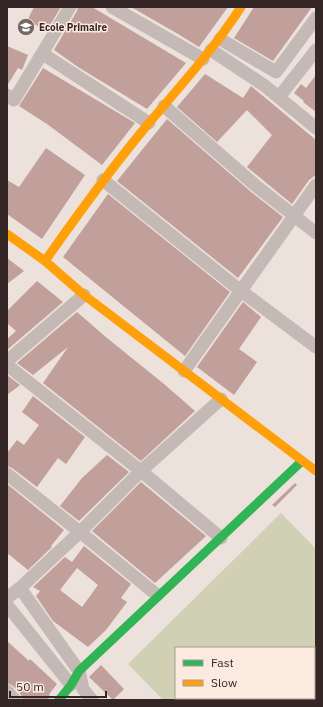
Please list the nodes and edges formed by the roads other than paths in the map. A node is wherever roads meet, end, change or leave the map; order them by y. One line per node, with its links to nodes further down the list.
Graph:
1 (70, 7): 7 (street)
2 (112, 7): 8 (street)
3 (241, 7): 5 (street)
4 (316, 18): 9 (street)
5 (220, 39): 8 (street); 9 (street)
6 (316, 50): 11 (street)
7 (42, 54): 10 (street); 13 (street)
8 (207, 55): 11 (street); 12 (street)
9 (276, 72): 11 (street)
10 (7, 95)
11 (279, 97): 14 (street)
12 (164, 106): 13 (street); 17 (street)
13 (149, 124): 15 (street)
14 (316, 128)
15 (103, 180): 20 (street); 21 (street)
16 (316, 185): 17 (street)
17 (294, 217): 18 (street); 21 (street)
18 (316, 233)
19 (7, 234): 20 (street)
20 (44, 261): 22 (street)
21 (241, 291): 23 (street); 26 (street)
22 (84, 295): 24 (street); 26 (street)
23 (316, 347)
24 (7, 361)
25 (7, 364): 29 (street)
26 (184, 371): 27 (street)
27 (221, 399): 28 (street); 29 (street)
28 (302, 461): 30 (street); 33 (street)
29 (141, 471): 32 (street); 33 (street)
30 (316, 471)
31 (7, 474): 32 (street)
32 (80, 532): 34 (street); 35 (street)
33 (221, 538): 35 (street)
34 (20, 588): 36 (street); 38 (street)
35 (157, 595): 38 (street)
36 (7, 598)
37 (7, 605): 39 (street)
38 (79, 671): 39 (street); 43 (street)
39 (71, 685): 42 (street)
40 (7, 691): 41 (street)
41 (15, 700)
42 (59, 700)
43 (92, 700)

